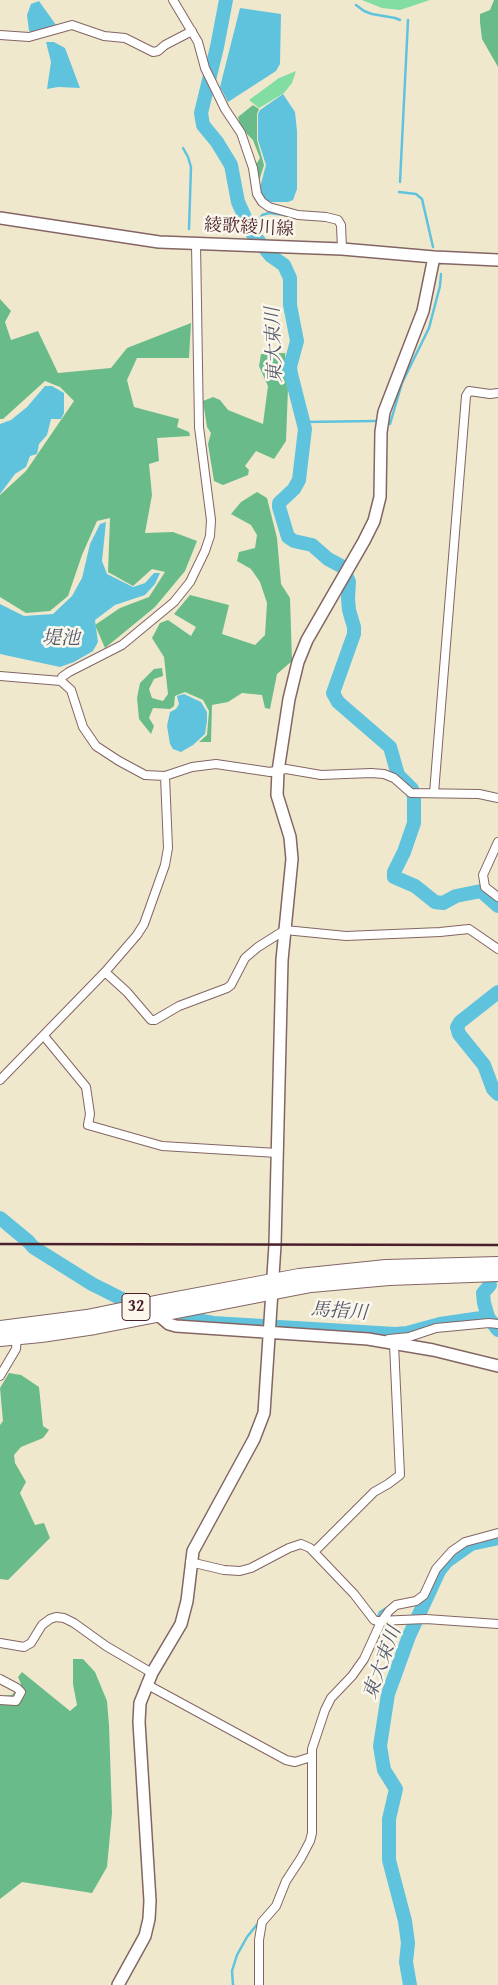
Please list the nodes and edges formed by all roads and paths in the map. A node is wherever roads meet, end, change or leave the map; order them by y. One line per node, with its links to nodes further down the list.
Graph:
1 (173, 0): 2 (street)
2 (192, 31): 3 (street); 6 (street)
3 (0, 35)
4 (0, 218): 5 (street, 綾歌綾川線)
5 (196, 243): 6 (street, 綾歌綾川線); 11 (street)
6 (342, 249): 7 (street, 綾歌綾川線)
7 (434, 257): 8 (street, 綾歌綾川線); 12 (street)
8 (498, 260)
9 (498, 392): 14 (street)
10 (0, 676): 11 (street)
11 (61, 681): 13 (street)
12 (278, 771): 13 (street); 14 (street); 18 (street)
13 (165, 776): 20 (street)
14 (434, 793): 15 (street)
15 (498, 798)
16 (498, 842): 17 (street)
17 (498, 897)
18 (285, 930): 19 (street); 20 (street); 23 (street)
19 (498, 949)
20 (105, 972): 21 (street)
21 (44, 1036): 22 (street); 23 (street)
22 (0, 1080)
23 (277, 1153): 26 (street)
24 (498, 1264): 26 (highway, 32)
25 (498, 1274): 26 (highway, 32)
26 (272, 1286): 27 (highway, 32); 30 (street); 31 (highway, 32)
27 (158, 1314): 30 (street); 31 (highway, 32)
28 (494, 1324): 33 (street)
29 (0, 1328): 31 (highway, 32)
30 (269, 1328): 33 (street); 39 (street)
31 (18, 1332): 32 (highway, 32); 36 (street)
32 (0, 1339)
33 (379, 1341): 34 (street)
34 (394, 1344): 35 (street); 38 (street)
35 (498, 1366)
36 (0, 1376)
37 (498, 1533): 40 (street)
38 (314, 1552): 39 (street); 40 (street)
39 (190, 1562): 43 (street)
40 (381, 1622): 41 (street); 47 (street)
41 (498, 1624)
42 (0, 1642): 43 (street)
43 (152, 1673): 45 (street)
44 (0, 1678): 46 (street)
45 (146, 1684): 47 (street); 48 (street)
46 (0, 1700)
47 (310, 1758): 49 (street)
48 (118, 1985)
49 (259, 1985)

